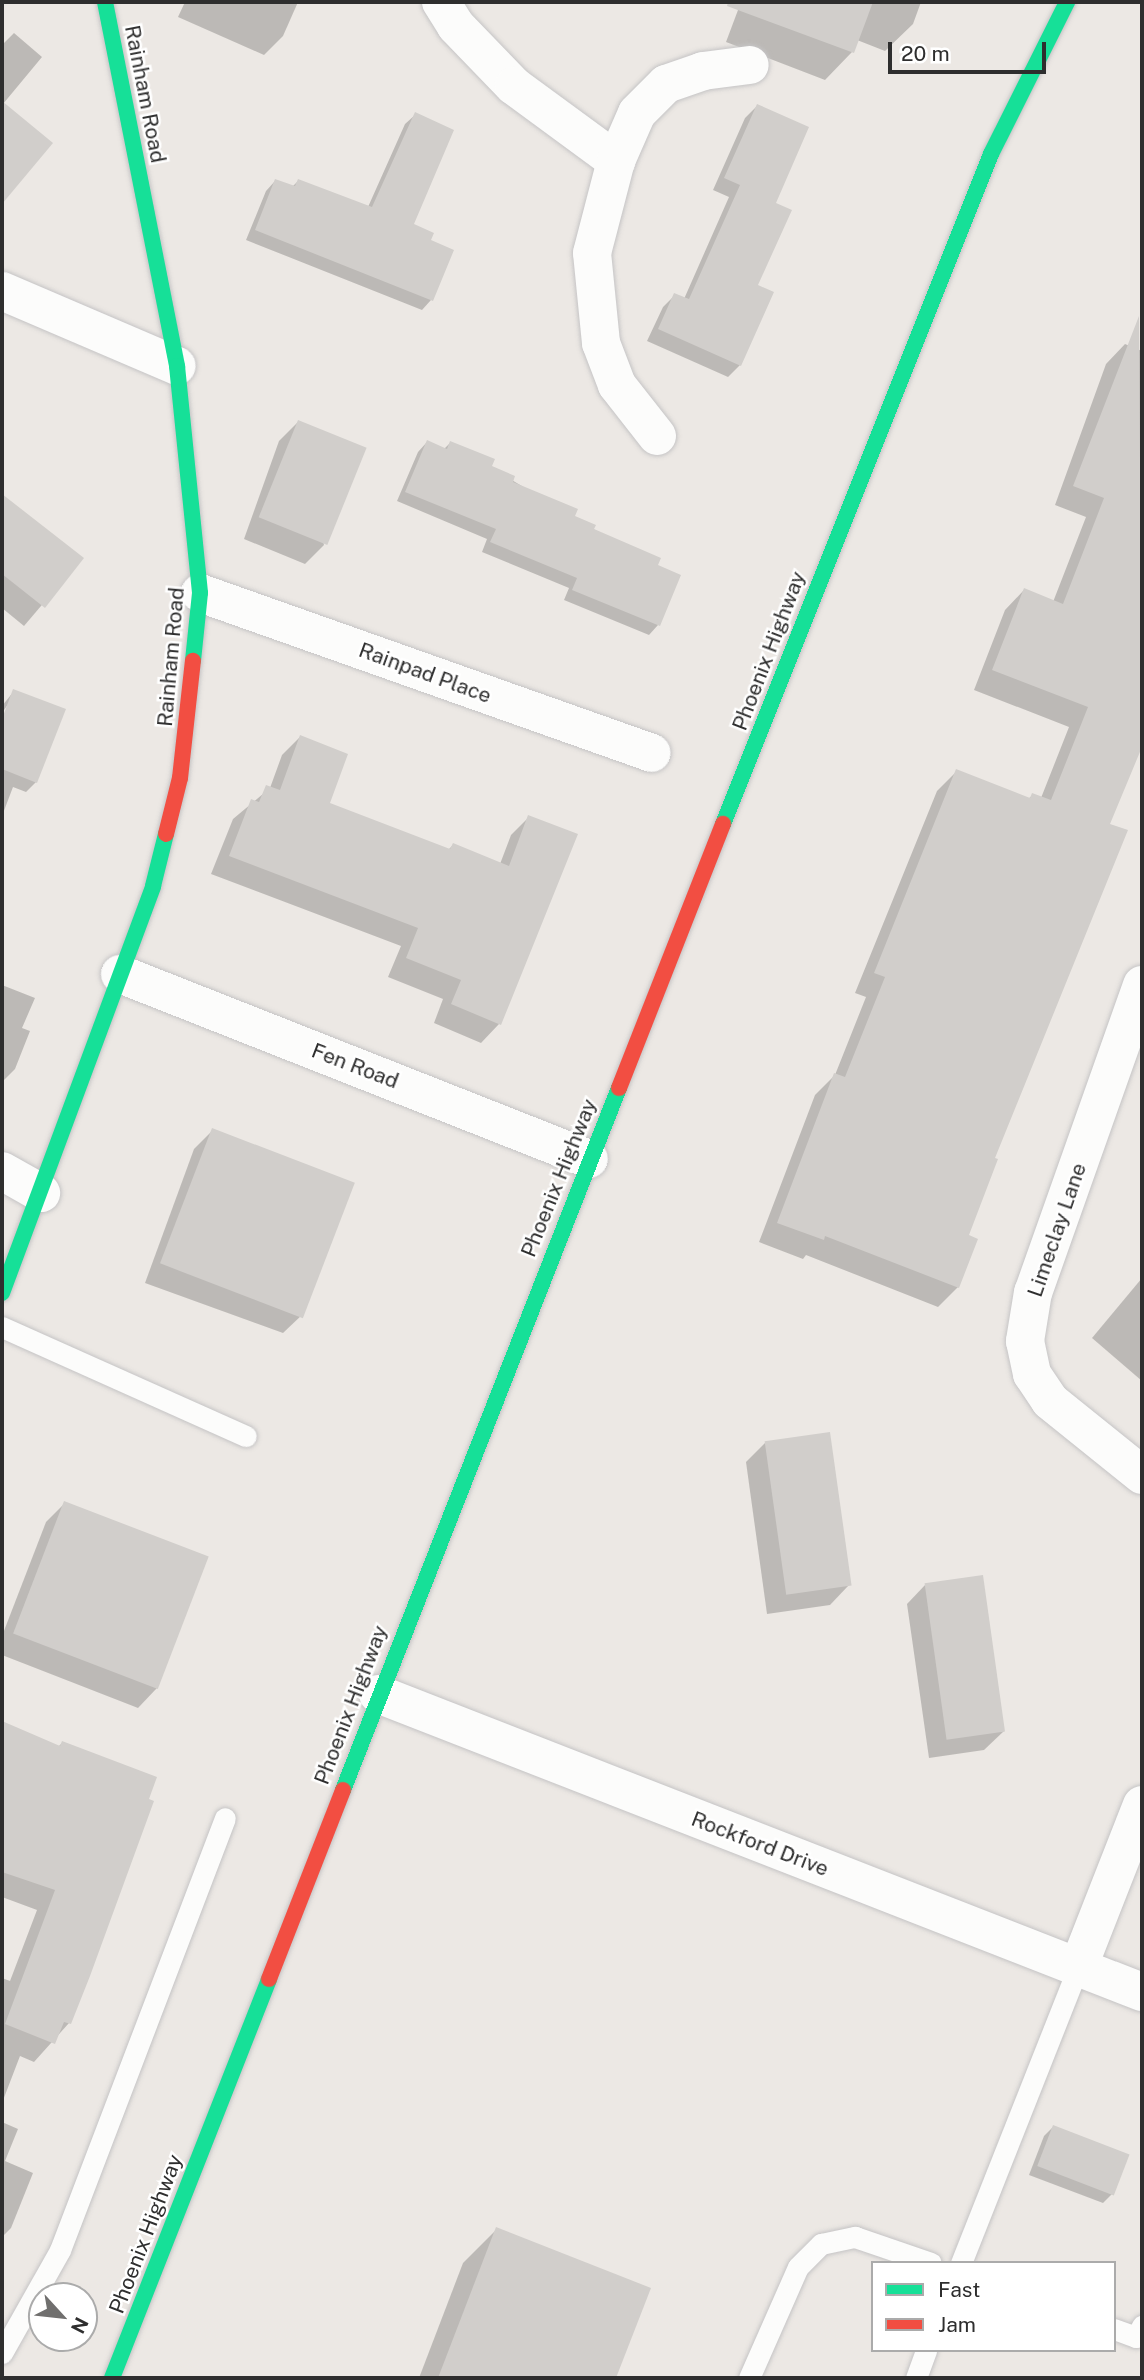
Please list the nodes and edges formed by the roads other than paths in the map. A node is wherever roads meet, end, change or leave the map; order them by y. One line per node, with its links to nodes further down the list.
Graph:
1 (105, 2): 7 (main road, Rainham Road)
2 (441, 2): 5 (street)
3 (1067, 2): 13 (main road, Phoenix Highway)
4 (750, 65): 5 (street)
5 (616, 160): 8 (street)
6 (2, 290): 7 (street)
7 (177, 366): 9 (main road, Rainham Road)
8 (657, 436)
9 (200, 593): 10 (street, Rainpad Place); 11 (main road, Rainham Road)
10 (651, 753)
11 (120, 974): 13 (street, Fen Road); 15 (main road, Rainham Road)
12 (1142, 985): 19 (street, Limeclay Lane)
13 (589, 1159): 20 (main road, Phoenix Highway)
14 (2, 1171): 15 (street)
15 (41, 1193): 16 (main road, Rainham Road)
16 (2, 1293)
17 (2, 1327): 18 (lane)
18 (246, 1436)
19 (1142, 1475)
20 (378, 1694): 23 (street, Rockford Drive); 31 (main road, Phoenix Highway)
21 (1142, 1805): 23 (street)
22 (225, 1818): 30 (lane)
23 (1078, 1968): 24 (street, Rockford Drive); 26 (lane)
24 (1142, 1992)
25 (925, 2261): 32 (lane)
26 (962, 2261)
27 (1116, 2329): 28 (lane)
28 (1140, 2334)
29 (925, 2352): 33 (lane)
30 (2, 2353)
31 (112, 2378)
32 (749, 2378)
33 (916, 2378)

